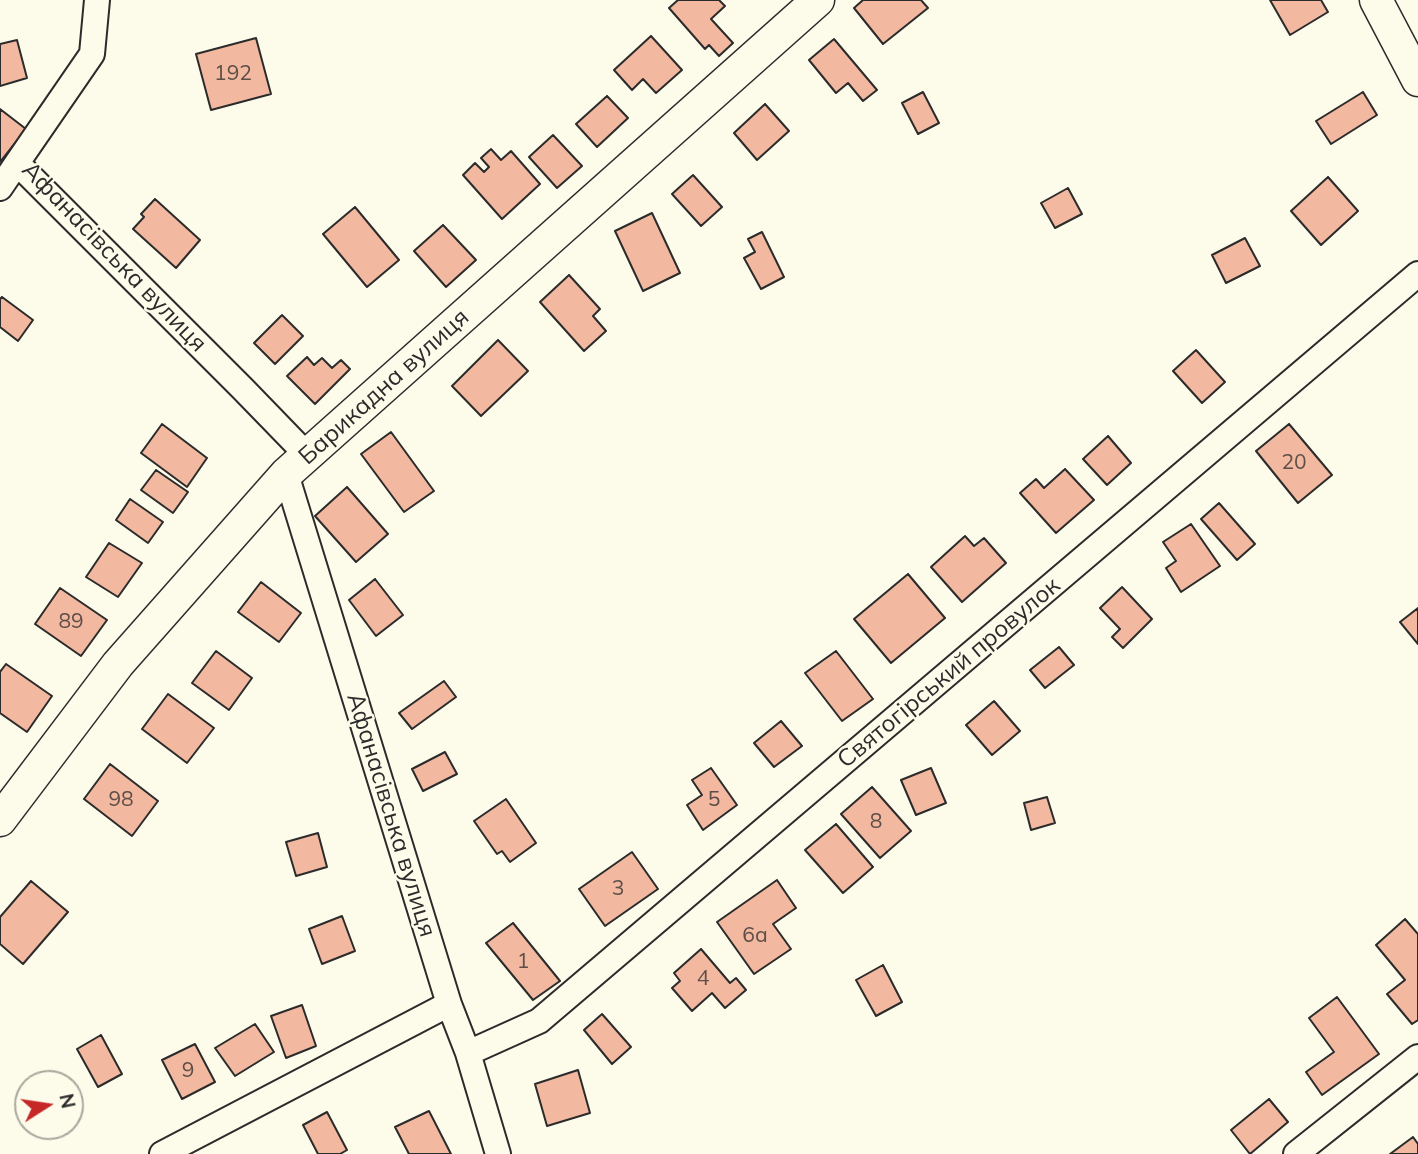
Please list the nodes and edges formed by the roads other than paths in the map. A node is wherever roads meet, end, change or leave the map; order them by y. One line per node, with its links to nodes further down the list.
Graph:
1 (97, 0): 5 (street, Афанасівська вулиця)
2 (818, 0): 8 (street, Барикадна вулиця)
3 (1376, 0): 4 (street)
4 (1418, 80)
5 (17, 163): 6 (street); 8 (street, Афанасівська вулиця)
6 (0, 188)
7 (1418, 274): 11 (street, Святогірський провулок)
8 (297, 465): 9 (street, Барикадна вулиця); 10 (street, Афанасівська вулиця)
9 (0, 820)
10 (449, 1004): 11 (street, Афанасівська вулиця); 13 (street)
11 (468, 1054): 14 (street, Афанасівська вулиця)
12 (1418, 1057): 15 (street)
13 (162, 1154)
14 (498, 1154)
15 (1296, 1154)

